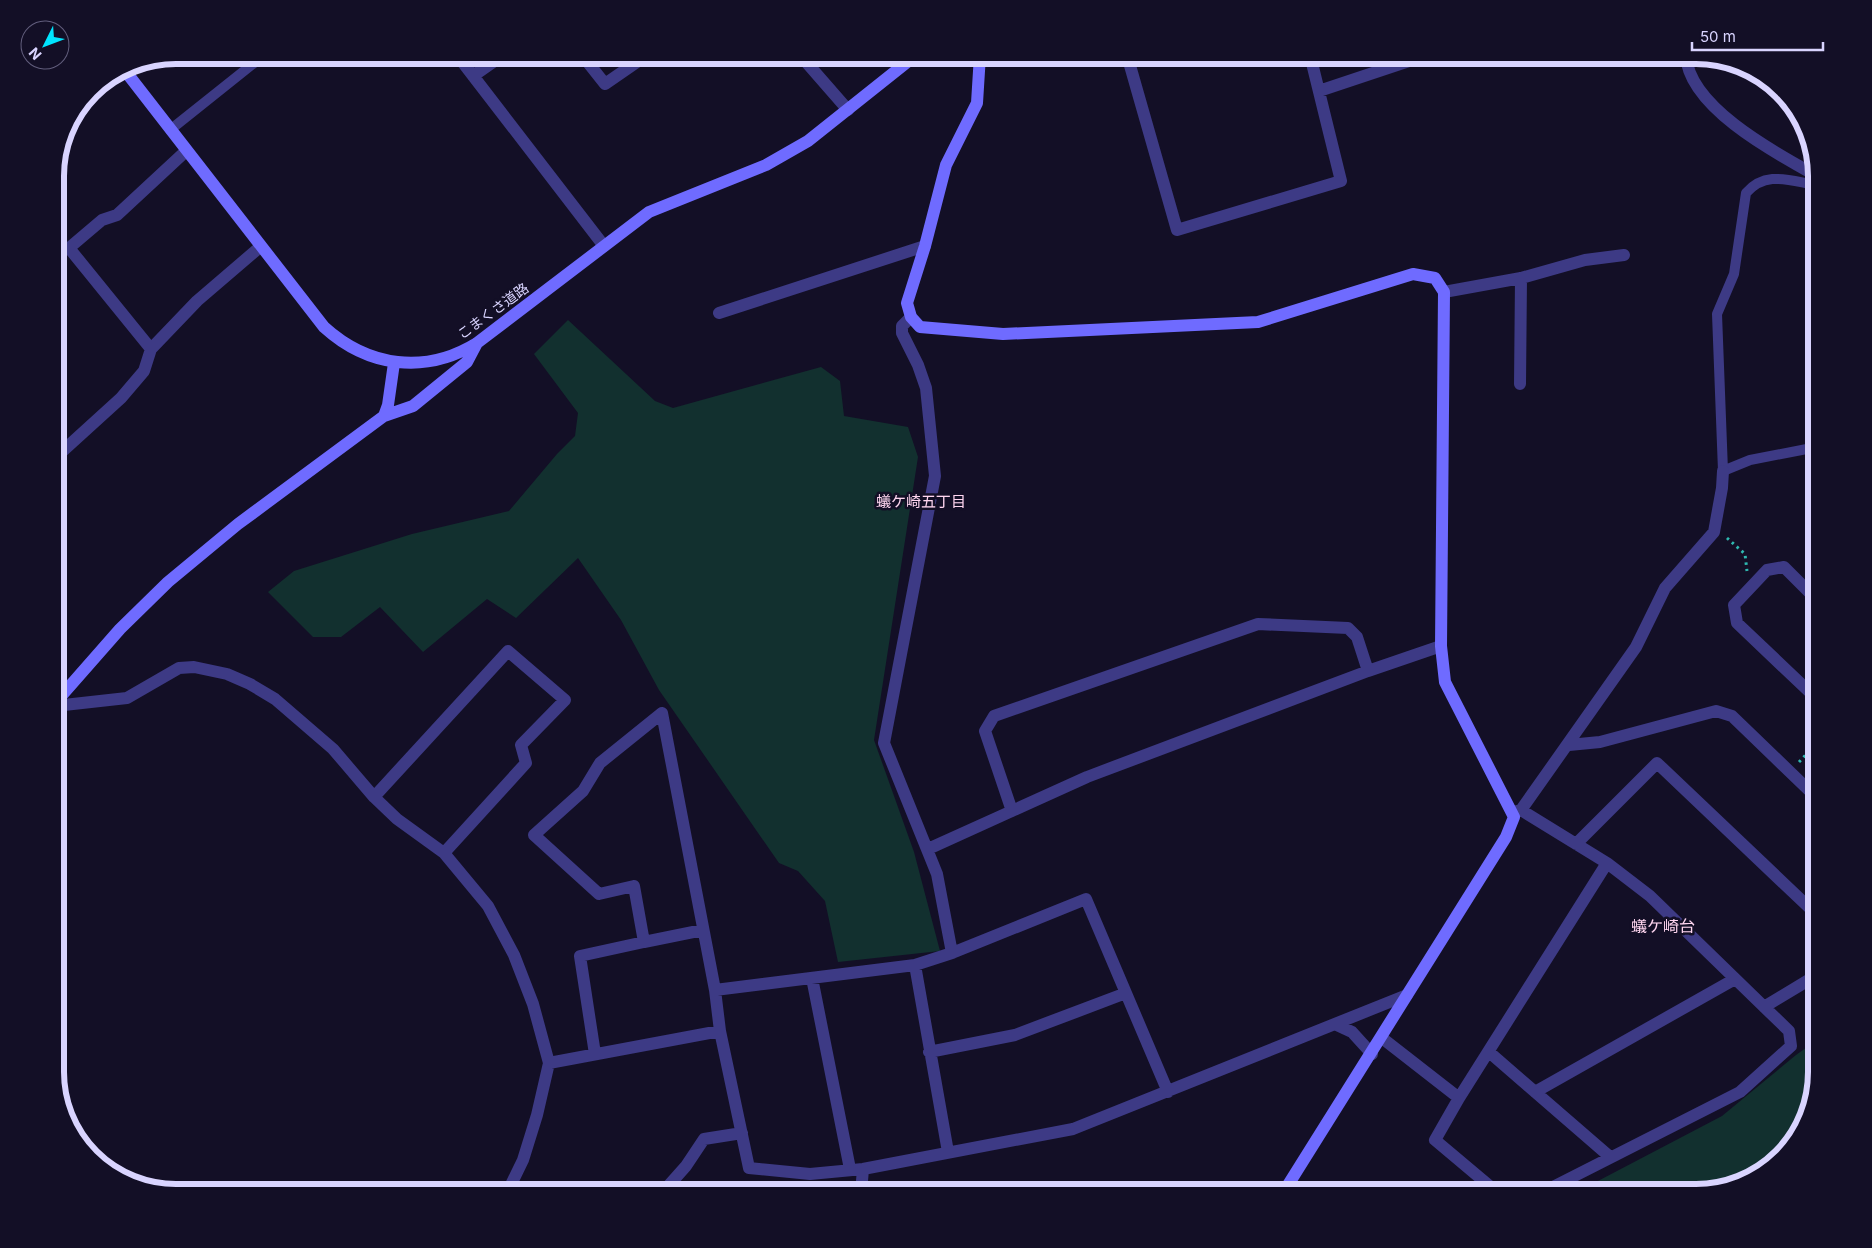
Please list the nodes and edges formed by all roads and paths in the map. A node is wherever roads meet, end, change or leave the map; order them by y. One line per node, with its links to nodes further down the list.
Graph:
1 (253, 64): 17 (lane)
2 (464, 64): 14 (street)
3 (490, 64): 14 (street)
4 (589, 64): 5 (street)
5 (634, 64)
6 (808, 64): 16 (street)
7 (905, 64): 16 (street, こまくさ道路)
8 (979, 64): 22 (street)
9 (1130, 64): 15 (street)
10 (1312, 64): 15 (street)
11 (1399, 64): 15 (street)
12 (1686, 64): 19 (street)
13 (128, 75): 17 (street, こまくさ道路)
14 (473, 76): 21 (street)
15 (1319, 90)
16 (848, 110): 21 (street, こまくさ道路)
17 (170, 130): 18 (street, こまくさ道路)
18 (186, 151): 23 (street, こまくさ道路); 30 (street)
19 (1808, 171)
20 (1808, 185): 36 (lane)
21 (604, 246): 29 (street, こまくさ道路)
22 (926, 246): 27 (street); 28 (street)
23 (260, 247): 30 (street); 31 (street, こまくさ道路)
24 (1624, 255): 25 (street)
25 (1521, 278): 26 (street); 32 (street)
26 (1444, 292): 28 (street); 40 (street)
27 (719, 313)
28 (911, 317): 53 (street)
29 (476, 343): 31 (street, こまくさ道路); 33 (street)
30 (151, 350): 35 (street)
31 (394, 363): 33 (street)
32 (1520, 384)
33 (384, 416): 43 (street)
34 (1808, 449): 36 (lane)
35 (64, 450)
36 (1723, 470): 45 (street)
37 (1732, 540): 38 (path)
38 (1748, 577)
39 (1808, 591): 42 (street)
40 (1441, 646): 41 (street); 50 (street)
41 (1368, 671): 51 (street); 51 (street)
42 (1808, 690)
43 (64, 694)
44 (64, 704): 49 (street)
45 (1569, 745): 47 (street); 50 (street)
46 (1808, 752): 47 (path)
47 (1789, 771): 48 (street)
48 (1808, 789)
49 (374, 797): 54 (street); 54 (street)
50 (1517, 811): 52 (street); 66 (street)
51 (1012, 812): 53 (street)
52 (1576, 844): 55 (street); 56 (street)
53 (928, 849): 59 (street)
54 (444, 853): 75 (street)
55 (1608, 863): 62 (street); 72 (street)
56 (1808, 906)
57 (703, 930): 58 (street); 58 (street); 64 (street)
58 (644, 942): 73 (street)
59 (952, 953): 60 (street); 65 (street)
60 (916, 965): 61 (street); 71 (street)
61 (812, 978): 64 (street); 82 (street)
62 (1735, 979): 67 (street); 77 (street)
63 (1808, 980): 67 (street)
64 (715, 990): 69 (street)
65 (1126, 993): 71 (street); 76 (street)
66 (1408, 995): 68 (street); 70 (street)
67 (1764, 1007): 81 (street)
68 (1337, 1025): 74 (street); 76 (street)
69 (720, 1032): 73 (street); 79 (street)
70 (1382, 1038): 74 (street); 78 (street)
71 (929, 1052): 80 (street)
72 (1489, 1052): 77 (street); 78 (street)
73 (595, 1054): 75 (street)
74 (1372, 1054): 86 (street)
75 (549, 1063): 83 (street)
76 (1168, 1092): 80 (street)
77 (1535, 1092): 81 (street)
78 (1460, 1098): 87 (street)
79 (742, 1133): 82 (street); 84 (street)
80 (948, 1152): 82 (street)
81 (1609, 1156): 88 (street)
82 (856, 1169): 85 (street)
83 (511, 1184)
84 (670, 1184)
85 (859, 1184)
86 (1289, 1184)
87 (1487, 1184)
88 (1558, 1184)

